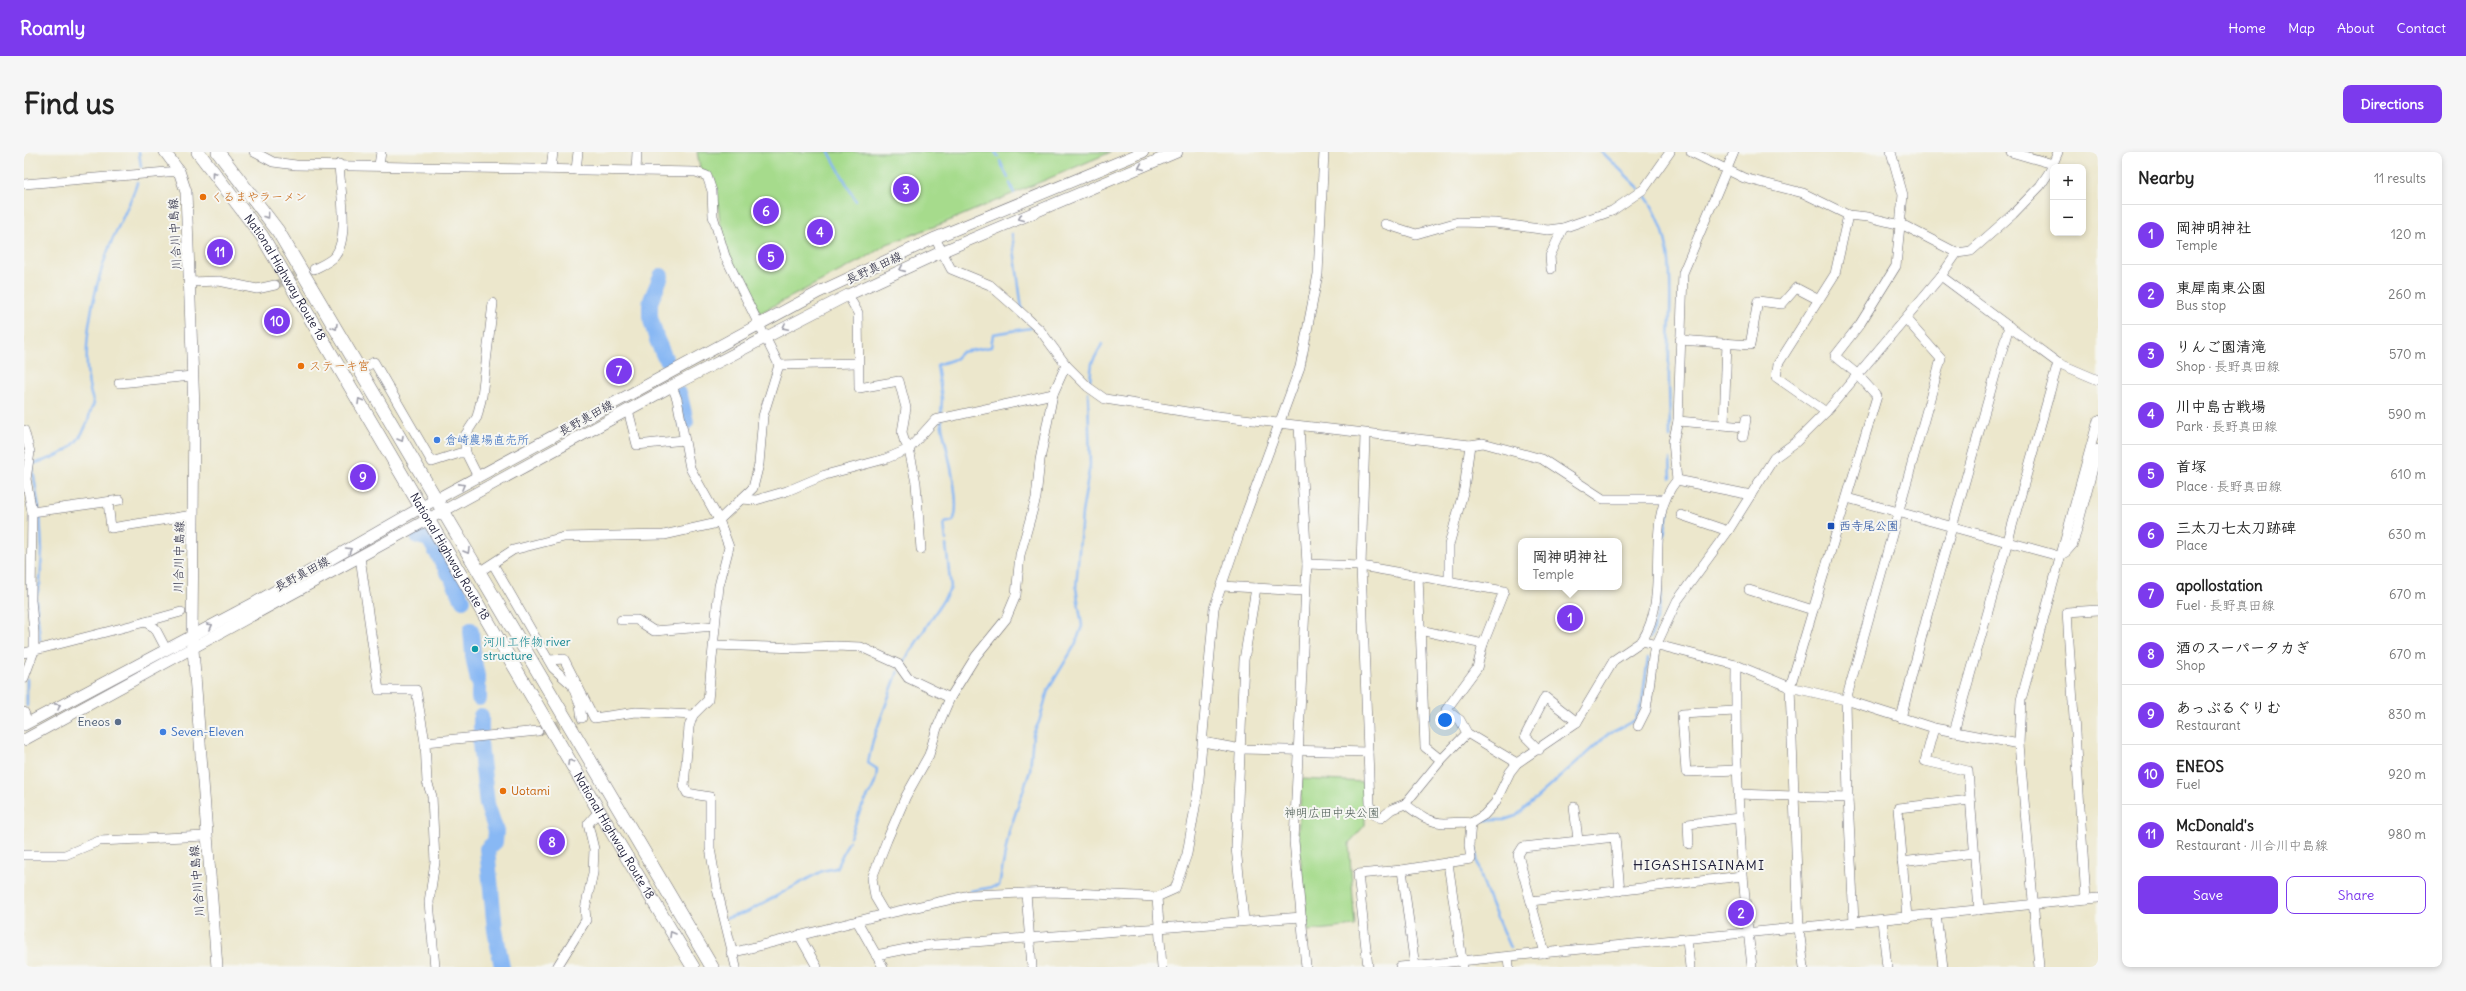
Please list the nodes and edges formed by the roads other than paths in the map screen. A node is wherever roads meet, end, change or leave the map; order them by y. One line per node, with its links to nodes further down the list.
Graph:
1 (165, 152): 25 (main road, 川合川中島線)
2 (198, 152): 87 (highway, National Highway Route 18, one-way to 2)
3 (218, 152): 53 (highway, National Highway Route 18, one-way to 53)
4 (254, 152): 18 (street)
5 (382, 152): 20 (street)
6 (553, 152): 22 (street)
7 (578, 152): 24 (street)
8 (637, 152): 26 (street)
9 (1143, 152): 32 (main road, 長野真田線)
10 (1177, 152): 33 (main road, 長野真田線, one-way to 33)
11 (1324, 152): 64 (street)
12 (1670, 152): 31 (street)
13 (1691, 152): 21 (street)
14 (1734, 152): 21 (street)
15 (1891, 152): 30 (street)
16 (2011, 152): 19 (street)
17 (2058, 152): 19 (street)
18 (339, 164): 20 (street); 35 (street)
19 (2053, 164)
20 (379, 165): 22 (street)
21 (1727, 168): 28 (street); 47 (street)
22 (550, 169): 24 (street)
23 (2050, 169): 34 (street)
24 (576, 170): 26 (street)
25 (179, 171): 27 (street); 38 (main road, 川合川中島線)
26 (636, 171): 44 (street)
27 (24, 184)
28 (1848, 215): 30 (street); 41 (street)
29 (1385, 224): 31 (street)
30 (1900, 225): 34 (street); 54 (street)
31 (1563, 228): 36 (street)
32 (935, 238): 33 (street); 44 (main road, 長野真田線)
33 (941, 252): 40 (main road, 長野真田線, one-way to 40); 52 (street)
34 (1957, 252): 37 (street)
35 (314, 269)
36 (1551, 270)
37 (1942, 276): 43 (street); 45 (street)
38 (190, 282): 39 (street); 55 (main road, 川合川中島線)
39 (276, 285)
40 (848, 295): 46 (main road, 長野真田線, one-way to 46); 49 (street)
41 (1819, 300): 48 (street); 61 (street)
42 (493, 304): 74 (street)
43 (1906, 319): 54 (street); 86 (street)
44 (758, 324): 46 (street); 75 (main road, 長野真田線)
45 (2009, 326): 50 (street); 91 (street)
46 (765, 337): 51 (street); 58 (main road, 長野真田線)
47 (1680, 340): 48 (street); 63 (street)
48 (1727, 343): 65 (street)
49 (858, 363): 51 (street); 72 (street)
50 (2058, 364): 56 (street); 93 (street)
51 (779, 365): 80 (street)
52 (1066, 365): 59 (street); 64 (street)
53 (360, 370): 74 (street); 79 (highway, National Highway Route 18, one-way to 79)
54 (1857, 374): 61 (street); 78 (street)
55 (192, 376): 57 (street); 88 (main road, 川合川中島線)
56 (2098, 380)
57 (119, 384)
58 (672, 386): 60 (main road, 長野真田線); 70 (street)
59 (1054, 394): 72 (street); 127 (street)
60 (628, 410): 70 (street); 85 (main road, 長野真田線)
61 (1826, 412): 77 (street)
62 (2098, 420): 95 (street)
63 (1678, 421): 65 (street); 76 (street)
64 (1279, 424): 66 (street); 103 (street)
65 (1724, 424): 69 (street)
66 (1299, 426): 68 (street); 98 (street)
67 (24, 430): 84 (street)
68 (1365, 435): 71 (street); 99 (street)
69 (1743, 437)
70 (684, 440): 90 (street)
71 (1470, 445): 81 (street); 102 (street)
72 (909, 449): 80 (street); 94 (street)
73 (2098, 449): 95 (street)
74 (466, 453): 75 (street)
75 (478, 477): 79 (main road, 長野真田線, one-way to 75)
76 (1677, 480): 77 (street); 81 (street)
77 (1751, 495): 92 (street)
78 (1847, 498): 86 (street); 107 (street)
79 (437, 499): 85 (highway, National Highway Route 18); 87 (main road, 長野真田線)
80 (741, 499): 90 (street)
81 (1665, 499): 115 (street)
82 (120, 500): 83 (street)
83 (108, 502): 84 (street); 88 (street)
84 (37, 511): 121 (street)
85 (444, 511): 87 (main road, 長野真田線); 100 (highway, National Highway Route 18, one-way to 100)
86 (1899, 512): 91 (street); 128 (street)
87 (425, 513): 96 (main road, 長野真田線); 114 (main road, 長野真田線, one-way to 87); 158 (highway, National Highway Route 18, one-way to 87)
88 (193, 515): 114 (main road, 川合川中島線)
89 (1681, 515): 92 (street)
90 (719, 520): 97 (street); 112 (street)
91 (1953, 526): 93 (street); 133 (street)
92 (1728, 531): 118 (street)
93 (2007, 541): 95 (street); 139 (street)
94 (921, 549)
95 (2059, 556): 144 (street)
96 (360, 557): 120 (main road, 長野真田線); 142 (street)
97 (492, 564): 100 (street); 123 (street)
98 (1307, 564): 99 (street); 106 (street)
99 (1361, 566): 101 (street); 148 (street)
100 (479, 572): 202 (highway, National Highway Route 18)
101 (1418, 576): 102 (street); 113 (street)
102 (1449, 580): 116 (street)
103 (1222, 586): 104 (street); 143 (street)
104 (1256, 588): 106 (street); 145 (street)
105 (1749, 590): 107 (street)
106 (1304, 591): 146 (street)
107 (1814, 610): 126 (street)
108 (2098, 610): 174 (street)
109 (181, 612): 111 (street)
110 (621, 620): 112 (street)
111 (145, 622): 119 (street); 121 (street)
112 (715, 626): 117 (street)
113 (1420, 630): 116 (street); 149 (street)
114 (192, 636): 119 (main road, 長野真田線); 120 (main road, 川合川中島線)
115 (1642, 641): 118 (street); 134 (street)
116 (1483, 644): 140 (street)
117 (714, 645): 127 (street); 131 (street)
118 (1658, 645): 124 (street); 136 (street)
119 (166, 649): 135 (main road, 長野真田線, one-way to 119)
120 (193, 650): 141 (main road, 長野真田線); 161 (main road, 川合川中島線)
121 (34, 651): 122 (street); 125 (street)
122 (24, 653)
123 (549, 660): 131 (street); 132 (street)
124 (1736, 665): 126 (street); 129 (street)
125 (24, 678)
126 (1790, 687): 128 (street); 153 (street)
127 (950, 698): 178 (street)
128 (1846, 700): 133 (street); 154 (street)
129 (1736, 711): 151 (street); 151 (street)
130 (24, 712): 135 (street)
131 (693, 715): 192 (street)
132 (582, 718)
133 (1901, 718): 137 (street)
134 (1577, 722): 147 (street); 147 (street)
135 (26, 724)
136 (1638, 726)
137 (1934, 728): 139 (street); 155 (street)
138 (538, 730): 142 (street)
139 (1954, 732): 144 (street)
140 (1467, 733): 149 (street); 150 (street)
141 (24, 740)
142 (424, 742): 199 (street)
143 (1203, 742): 145 (street); 172 (street)
144 (2019, 744): 176 (street)
145 (1241, 748): 146 (street); 182 (street)
146 (1298, 750): 148 (street); 180 (street)
147 (1539, 750): 150 (street)
148 (1368, 752): 156 (street)
149 (1441, 760): 156 (street)
150 (1518, 763): 160 (street)
151 (1738, 770): 152 (street)
152 (1739, 794): 153 (street); 159 (street)
153 (1793, 796): 154 (street); 187 (street)
154 (1848, 798): 185 (street)
155 (1970, 800): 164 (street); 166 (street)
156 (1405, 804): 160 (street)
157 (1574, 807): 162 (street)
158 (599, 811): 200 (street); 201 (highway, National Highway Route 18, one-way to 158)
159 (1739, 818): 163 (street); 169 (street)
160 (1471, 823): 167 (street)
161 (206, 836): 165 (street); 198 (main road, 川合川中島線)
162 (1578, 840): 170 (street); 175 (street)
163 (1689, 844)
164 (1973, 853): 166 (street); 177 (street)
165 (24, 855)
166 (1902, 862): 181 (street)
167 (1448, 864): 168 (street); 196 (street)
168 (1402, 870): 197 (street); 209 (street)
169 (1742, 876): 170 (street); 188 (street)
170 (1620, 891): 175 (street)
171 (1026, 893): 172 (street); 178 (street); 190 (street)
172 (1157, 897): 186 (street)
173 (2098, 898): 174 (street)
174 (2086, 899): 176 (street)
175 (1531, 901): 193 (street)
176 (2033, 904): 177 (street); 217 (street)
177 (1979, 910): 179 (street)
178 (885, 914): 184 (street)
179 (1936, 914): 181 (street); 216 (street)
180 (1302, 916): 182 (street); 208 (street)
181 (1907, 918): 183 (street)
182 (1244, 920): 186 (street)
183 (1882, 920): 185 (street); 215 (street)
184 (857, 921): 189 (street); 194 (street)
185 (1854, 923): 187 (street)
186 (1158, 927): 190 (street); 207 (street)
187 (1799, 929): 188 (street); 214 (street)
188 (1748, 934): 191 (street); 213 (street)
189 (799, 935): 192 (street); 204 (street)
190 (1030, 937): 194 (street); 206 (street)
191 (1687, 938): 193 (street); 212 (street)
192 (731, 953): 203 (street)
193 (1544, 953): 195 (street)
194 (876, 955): 205 (street)
195 (1508, 957): 196 (street); 211 (street)
196 (1462, 964): 197 (street)
197 (1415, 966): 210 (street)
198 (217, 967)
199 (435, 967)
200 (557, 967)
201 (692, 967)
202 (712, 967)
203 (736, 967)
204 (817, 967)
205 (883, 967)
206 (1032, 967)
207 (1162, 967)
208 (1306, 967)
209 (1368, 967)
210 (1400, 967)
211 (1509, 967)
212 (1690, 967)
213 (1752, 967)
214 (1804, 967)
215 (1887, 967)
216 (1943, 967)
217 (2039, 967)

